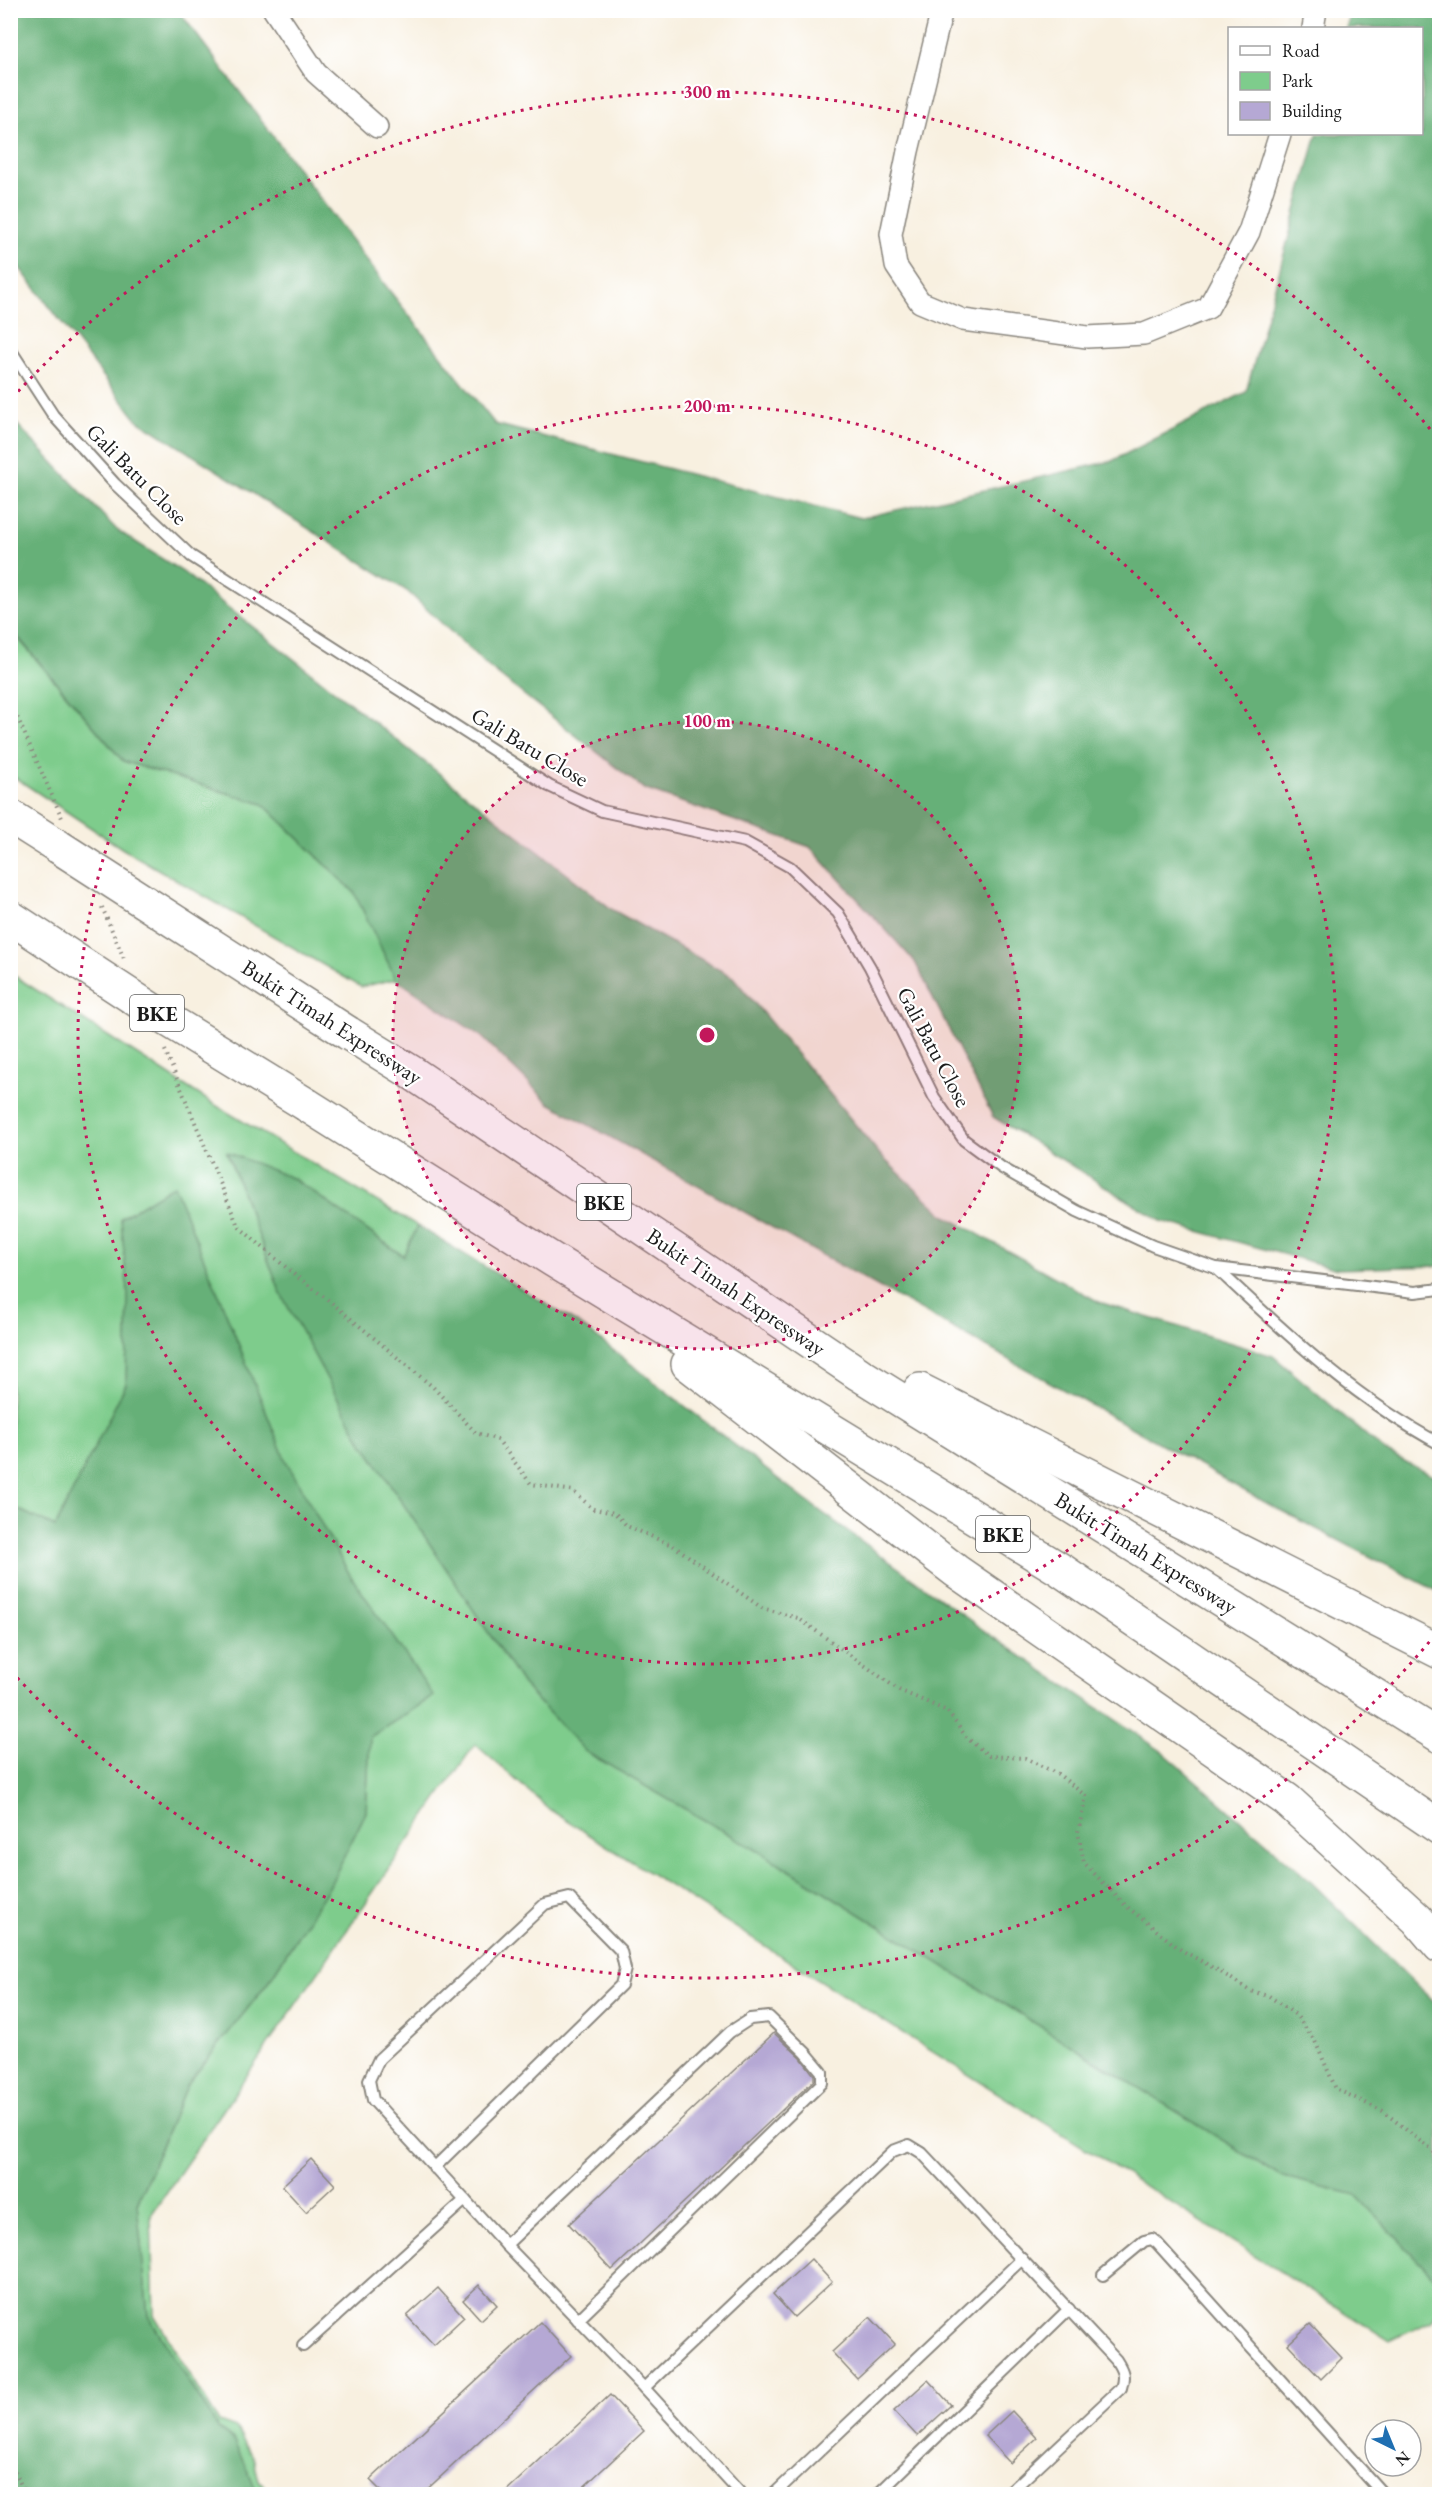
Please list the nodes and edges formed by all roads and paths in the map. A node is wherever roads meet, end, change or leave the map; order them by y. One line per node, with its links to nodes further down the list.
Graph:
1 (274, 10): 5 (street)
2 (942, 10): 6 (street)
3 (1316, 10): 4 (street)
4 (1313, 27)
5 (377, 127)
6 (1280, 135)
7 (10, 349): 16 (lane, Gali Batu Close)
8 (10, 701): 10 (path)
9 (10, 816): 18 (highway, Bukit Timah Expressway / BKE, bridge)
10 (64, 821)
11 (97, 897): 13 (path)
12 (10, 917): 15 (highway, BKE, bridge)
13 (126, 963)
14 (160, 1039): 24 (path)
15 (553, 1260): 22 (highway, BKE); 23 (highway)
16 (1216, 1268): 17 (lane); 19 (lane)
17 (1440, 1289)
18 (859, 1374): 20 (highway); 21 (highway, Bukit Timah Expressway / BKE)
19 (1440, 1444)
20 (1440, 1652)
21 (1440, 1736)
22 (1440, 1828)
23 (1440, 1946)
24 (1440, 2157)
25 (434, 2168): 25 (lane); 26 (lane)
26 (465, 2200): 27 (lane); 32 (lane)
27 (506, 2245): 31 (lane); 31 (lane)
28 (1022, 2259): 30 (lane); 33 (lane); 37 (lane)
29 (1103, 2275): 40 (lane)
30 (1069, 2309): 38 (lane); 39 (lane)
31 (578, 2320): 33 (lane)
32 (303, 2346)
33 (644, 2388): 36 (lane)
34 (10, 2460): 35 (path)
35 (25, 2494)
36 (741, 2494)
37 (774, 2494)
38 (878, 2494)
39 (1008, 2494)
40 (1383, 2494)

